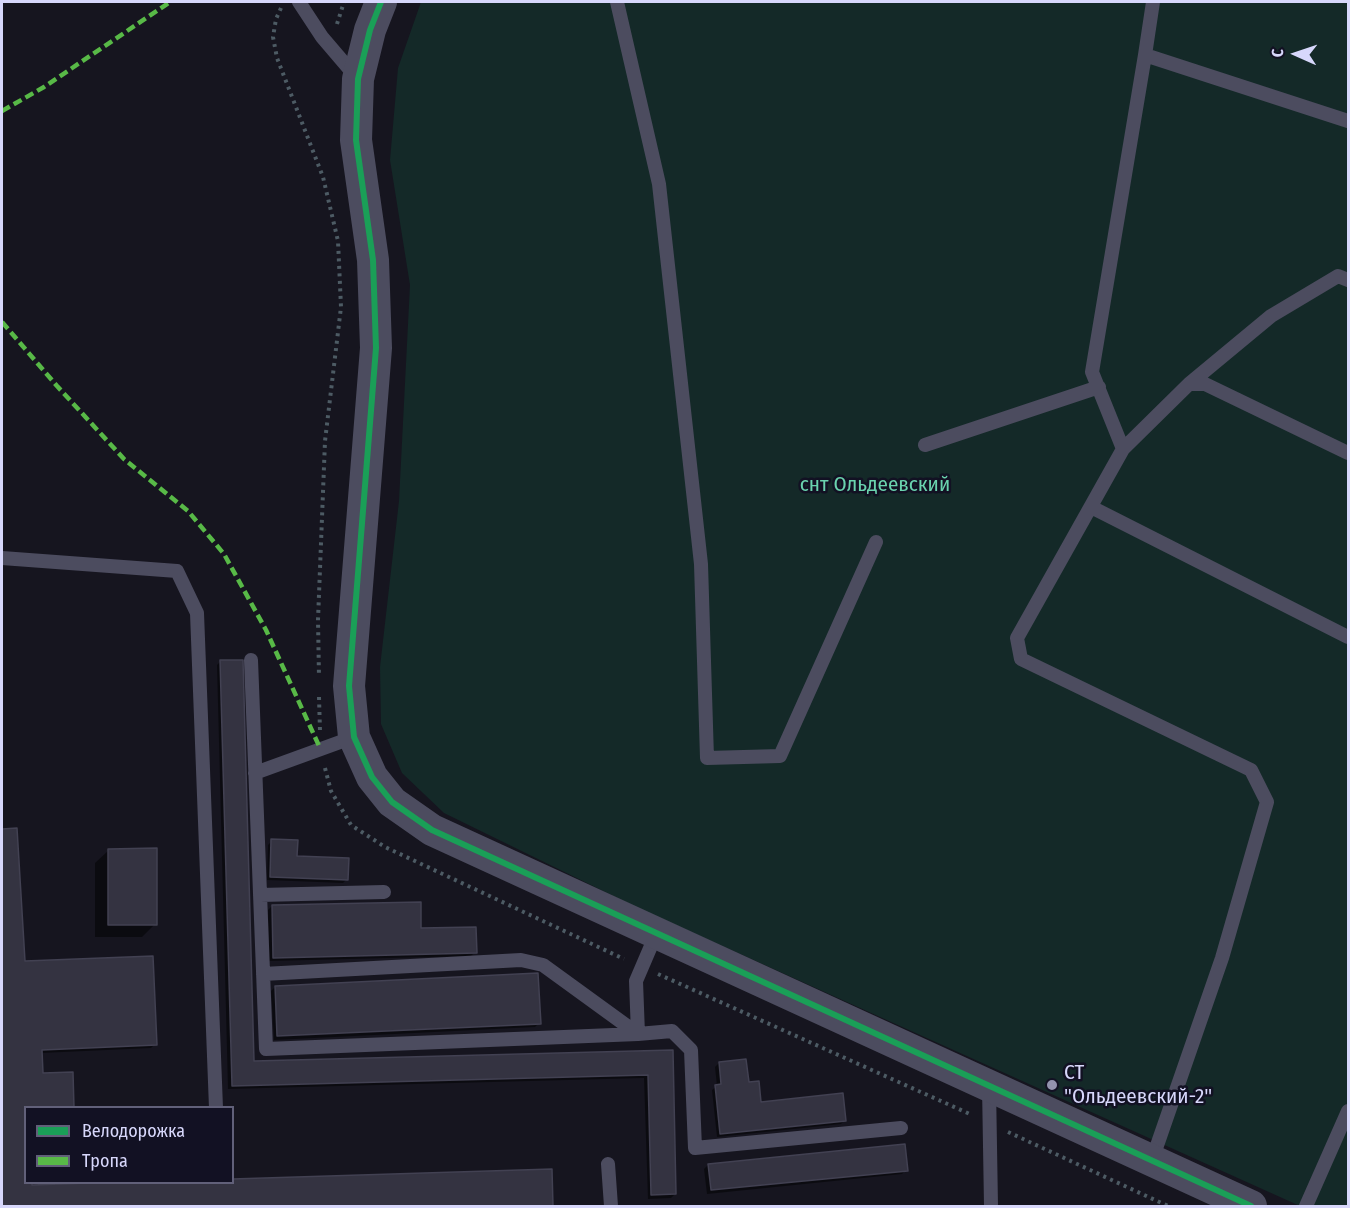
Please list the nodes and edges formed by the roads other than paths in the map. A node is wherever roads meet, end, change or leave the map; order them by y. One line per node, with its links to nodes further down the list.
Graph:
1 (299, 2): 6 (lane)
2 (381, 2): 6 (street)
3 (617, 2): 15 (lane)
4 (1153, 2): 5 (lane)
5 (1146, 56): 7 (lane); 10 (lane)
6 (358, 80): 19 (street)
7 (1348, 121)
8 (1348, 280): 9 (lane)
9 (1189, 384): 12 (lane); 13 (lane)
10 (1099, 387): 11 (lane); 12 (lane)
11 (925, 445)
12 (1123, 449): 14 (lane)
13 (1348, 453)
14 (1091, 507): 17 (lane); 30 (lane)
15 (876, 542)
16 (2, 558): 27 (lane)
17 (1348, 637)
18 (251, 660): 20 (lane)
19 (354, 737): 20 (lane); 23 (street)
20 (255, 774): 22 (lane)
21 (384, 892): 22 (lane)
22 (260, 895): 24 (lane)
23 (657, 932): 25 (lane); 26 (street)
24 (263, 974): 25 (lane); 25 (lane)
25 (638, 1034): 29 (lane)
26 (989, 1086): 30 (street); 33 (lane)
27 (216, 1106)
28 (1348, 1111): 35 (lane)
29 (901, 1128)
30 (1152, 1161): 34 (street)
31 (608, 1164): 32 (lane)
32 (610, 1206)
33 (992, 1206)
34 (1251, 1206)
35 (1306, 1206)

